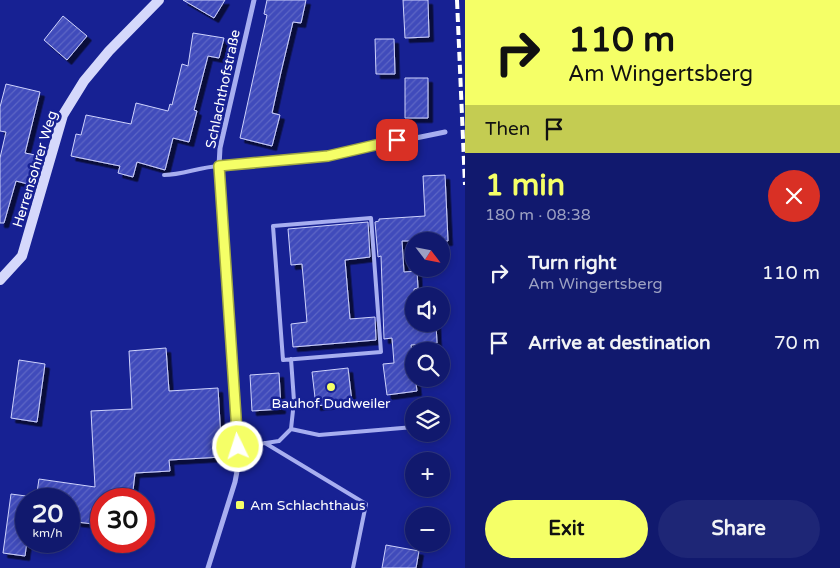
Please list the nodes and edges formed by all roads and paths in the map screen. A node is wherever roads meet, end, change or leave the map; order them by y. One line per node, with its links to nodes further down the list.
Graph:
1 (159, 0): 6 (street, Herrensohrer Weg)
2 (254, 0): 4 (street, Schlachthofstraße)
3 (445, 132): 4 (street)
4 (219, 166): 5 (lane); 11 (street, Schlachthofstraße)
5 (164, 175)
6 (0, 280)
7 (291, 359): 7 (lane); 9 (lane)
8 (405, 428): 9 (lane)
9 (291, 429): 10 (lane)
10 (265, 443): 11 (lane); 13 (lane)
11 (238, 447): 12 (street, Schlachthofstraße)
12 (208, 568)
13 (354, 568)

